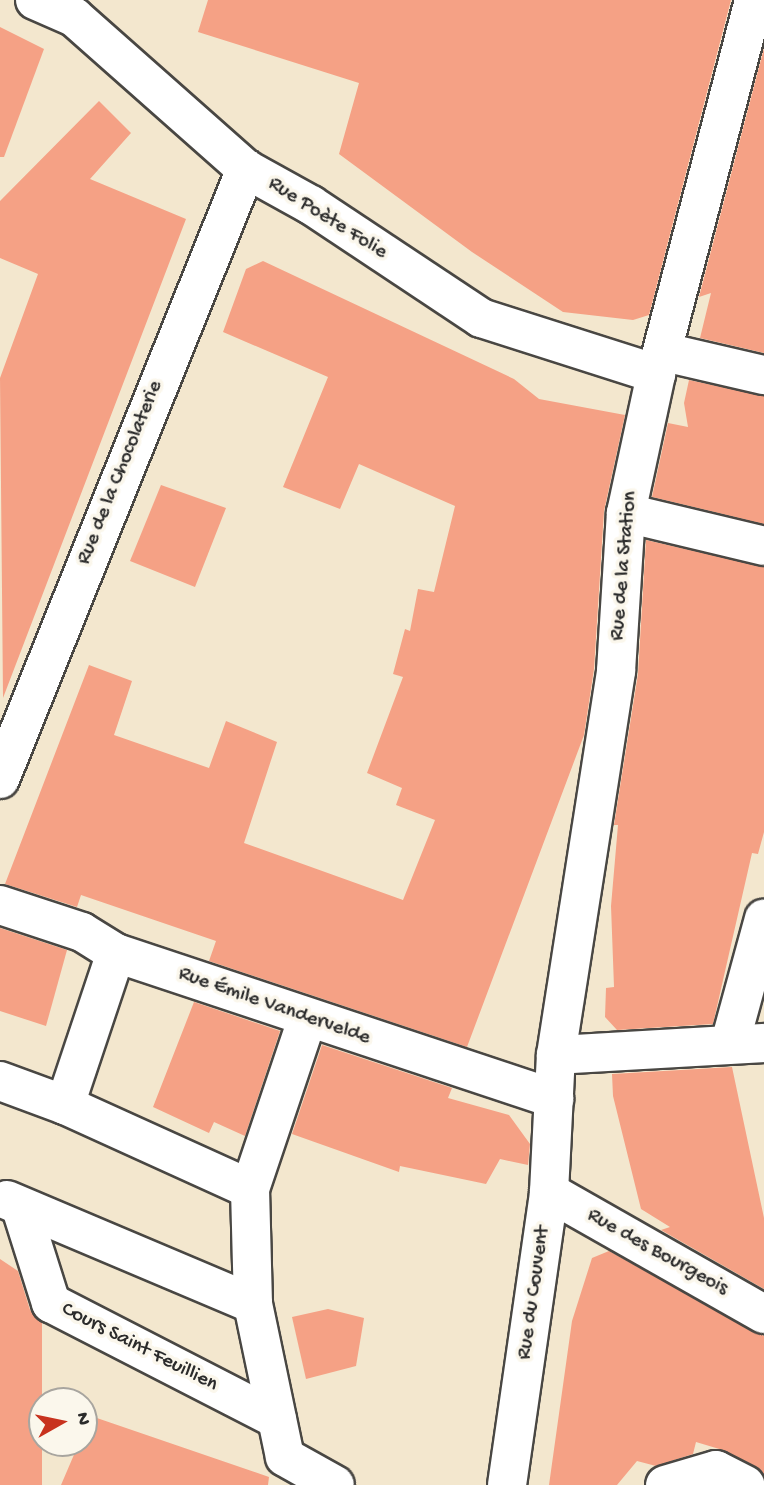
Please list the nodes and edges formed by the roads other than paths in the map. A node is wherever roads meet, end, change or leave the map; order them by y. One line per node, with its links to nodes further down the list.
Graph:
1 (35, 0): 3 (street, Rue Poète Folie)
2 (754, 0): 4 (street, Rue de la Station)
3 (246, 169): 4 (street, Rue Poète Folie); 8 (street, Rue de la Chocolaterie)
4 (660, 363): 5 (street, Rue Poète Folie); 6 (street, Rue de la Station)
5 (764, 375)
6 (626, 513): 7 (street); 14 (street, Rue de la Station)
7 (764, 546)
8 (0, 779)
9 (0, 905): 11 (street, Rue Émile Vandervelde)
10 (764, 919): 13 (street)
11 (116, 953): 12 (street, Rue Émile Vandervelde); 17 (street)
12 (307, 1020): 16 (street, Rue Émile Vandervelde); 18 (street)
13 (747, 1043): 14 (street)
14 (556, 1055): 16 (street, Rue de la Station)
15 (0, 1081): 17 (street)
16 (554, 1099): 19 (street, Rue du Couvent)
17 (65, 1105): 18 (street)
18 (250, 1189): 21 (street)
19 (549, 1192): 22 (street, Rue des Bourgeois); 25 (street, Rue du Couvent)
20 (11, 1202): 21 (street, Cours Saint Feuillien); 23 (street, Cours Saint Feuillien)
21 (253, 1304): 23 (street)
22 (764, 1314)
23 (277, 1419): 24 (street)
24 (335, 1485)
25 (507, 1485)
26 (665, 1485): 27 (street)
27 (745, 1485)

